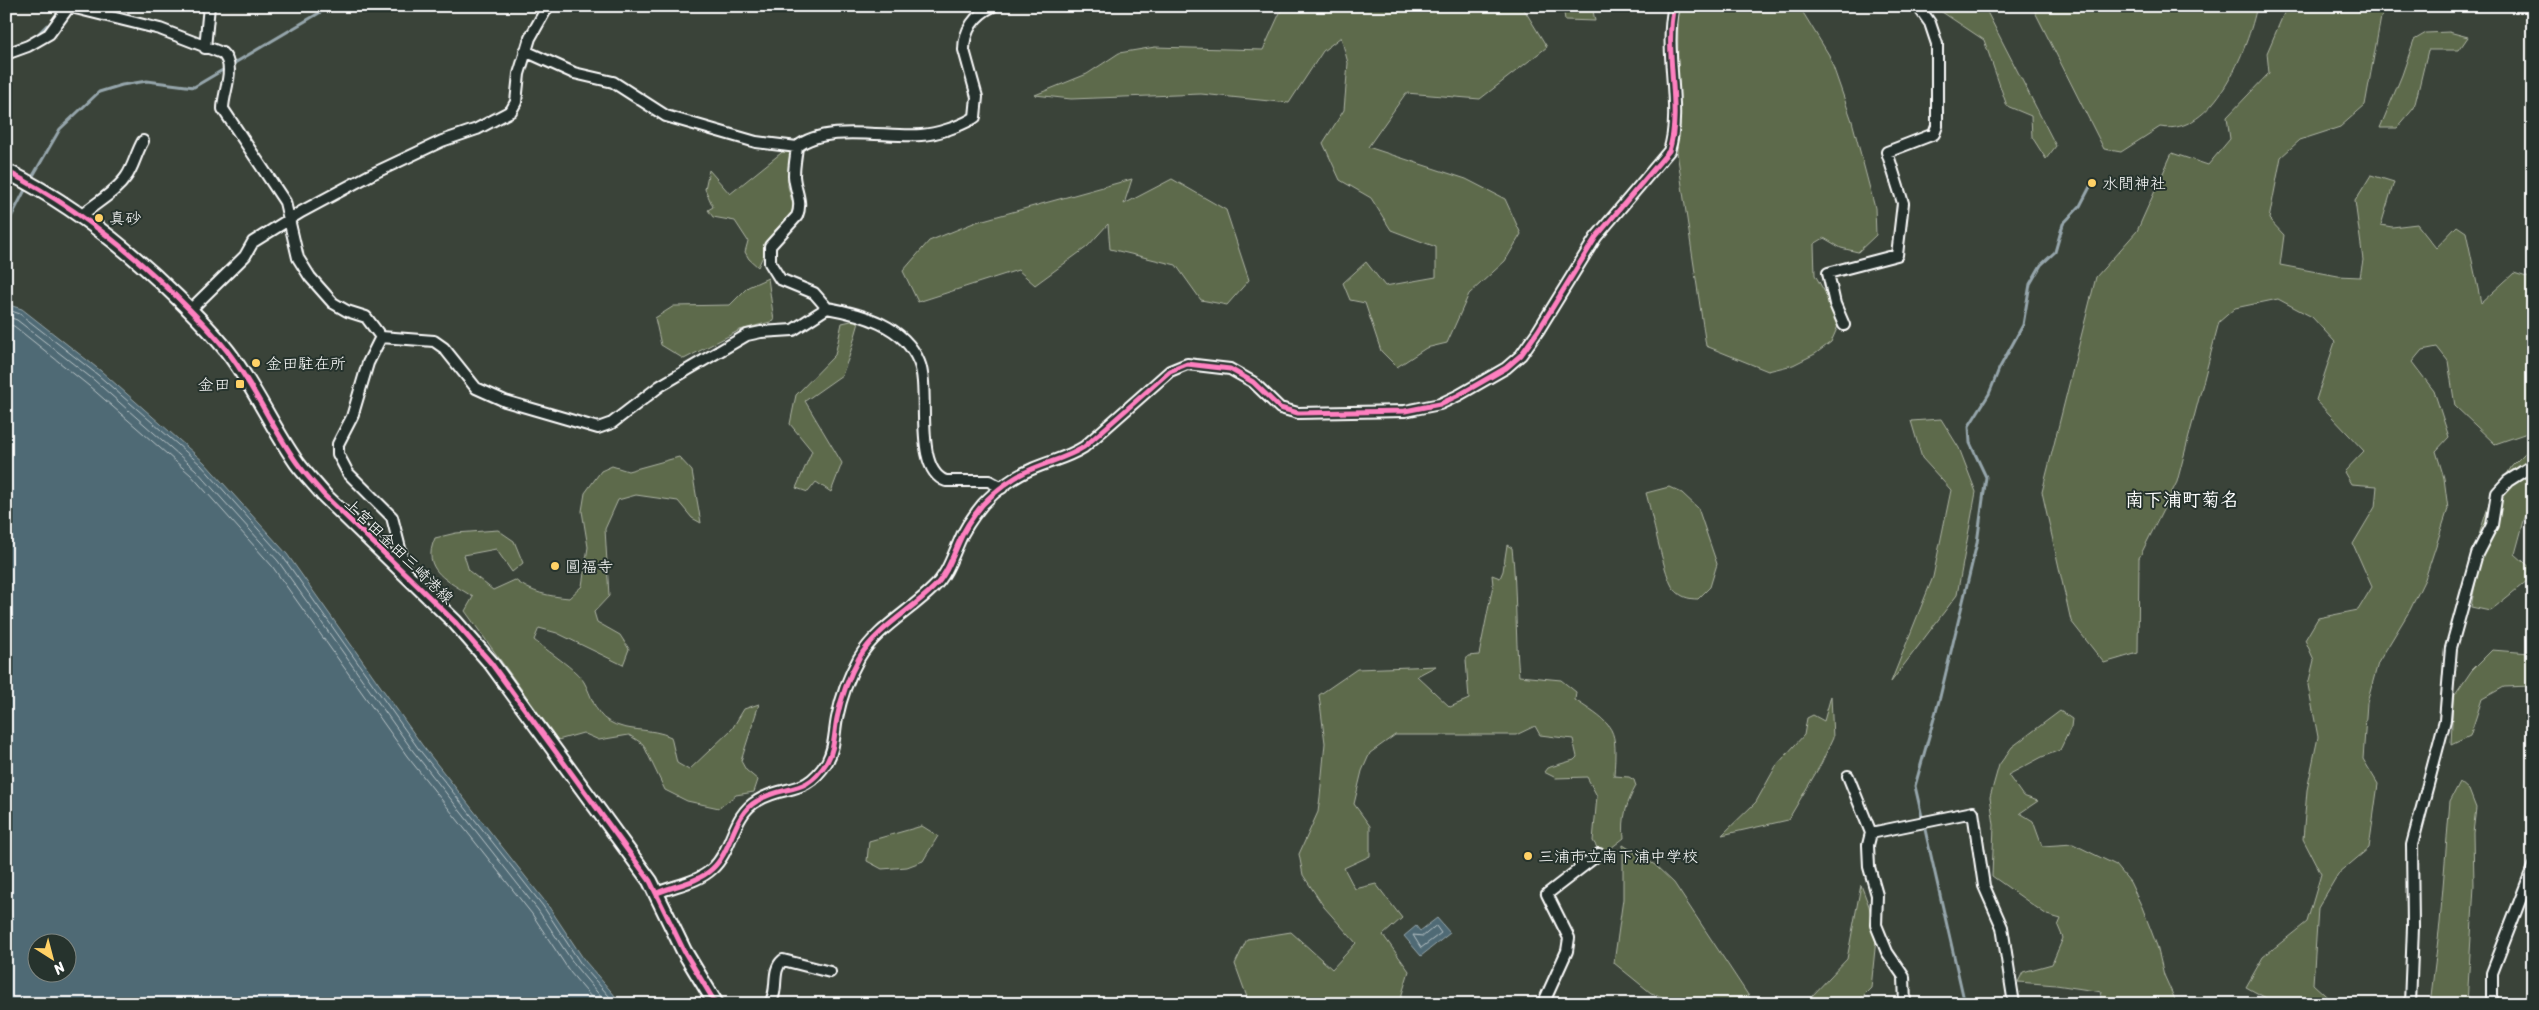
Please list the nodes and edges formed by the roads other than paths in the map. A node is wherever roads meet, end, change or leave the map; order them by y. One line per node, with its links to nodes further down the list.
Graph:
1 (209, 6): 7 (street)
2 (548, 6): 8 (street)
3 (993, 6): 11 (street)
4 (1674, 6): 20 (street)
5 (1918, 6): 17 (street)
6 (67, 7): 7 (street); 9 (street)
7 (205, 48): 14 (street)
8 (525, 51): 11 (street); 14 (street)
9 (6, 54)
10 (143, 141): 13 (street)
11 (797, 147): 15 (street)
12 (6, 171): 13 (main road, 上宮田金田三崎港線)
13 (81, 216): 16 (main road, 上宮田金田三崎港線)
14 (289, 220): 16 (street); 18 (street)
15 (827, 308): 18 (street); 20 (street)
16 (190, 310): 21 (main road, 上宮田金田三崎港線)
17 (1844, 325)
18 (381, 336): 21 (street)
19 (2533, 465): 33 (street)
20 (1002, 488): 26 (street)
21 (407, 576): 26 (main road, 上宮田金田三崎港線)
22 (1848, 776): 23 (street)
23 (1871, 833): 31 (street); 32 (street)
24 (1599, 854): 30 (street)
25 (2533, 867): 34 (street)
26 (657, 893): 28 (main road, 上宮田金田三崎港線)
27 (830, 972): 29 (street)
28 (716, 1004)
29 (769, 1004)
30 (1543, 1004)
31 (1905, 1004)
32 (2014, 1004)
33 (2410, 1004)
34 (2492, 1004)

